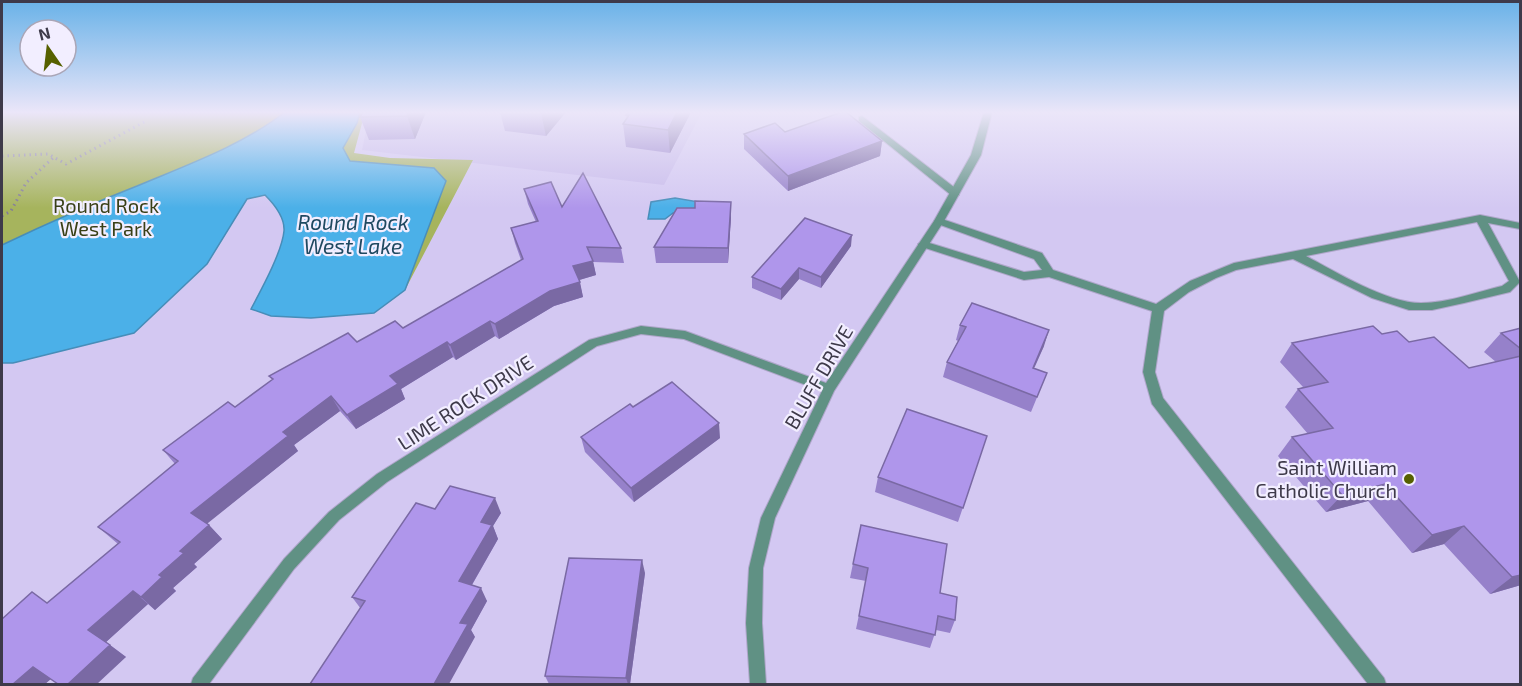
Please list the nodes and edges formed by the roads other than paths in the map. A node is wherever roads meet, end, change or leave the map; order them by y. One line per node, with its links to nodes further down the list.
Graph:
1 (893, 144): 3 (street)
2 (979, 144): 3 (street, BLUFF DRIVE)
3 (955, 193): 5 (street, BLUFF DRIVE)
4 (1480, 218): 6 (street); 8 (street); 8 (street)
5 (939, 221): 7 (street, BLUFF DRIVE); 9 (street)
6 (1521, 226)
7 (924, 244): 9 (street); 11 (street, BLUFF DRIVE)
8 (1294, 255): 10 (street)
9 (1049, 273): 10 (street)
10 (1158, 309): 14 (street)
11 (829, 389): 12 (street, LIME ROCK DRIVE); 13 (street, BLUFF DRIVE)
12 (199, 684)
13 (758, 684)
14 (1378, 684)

